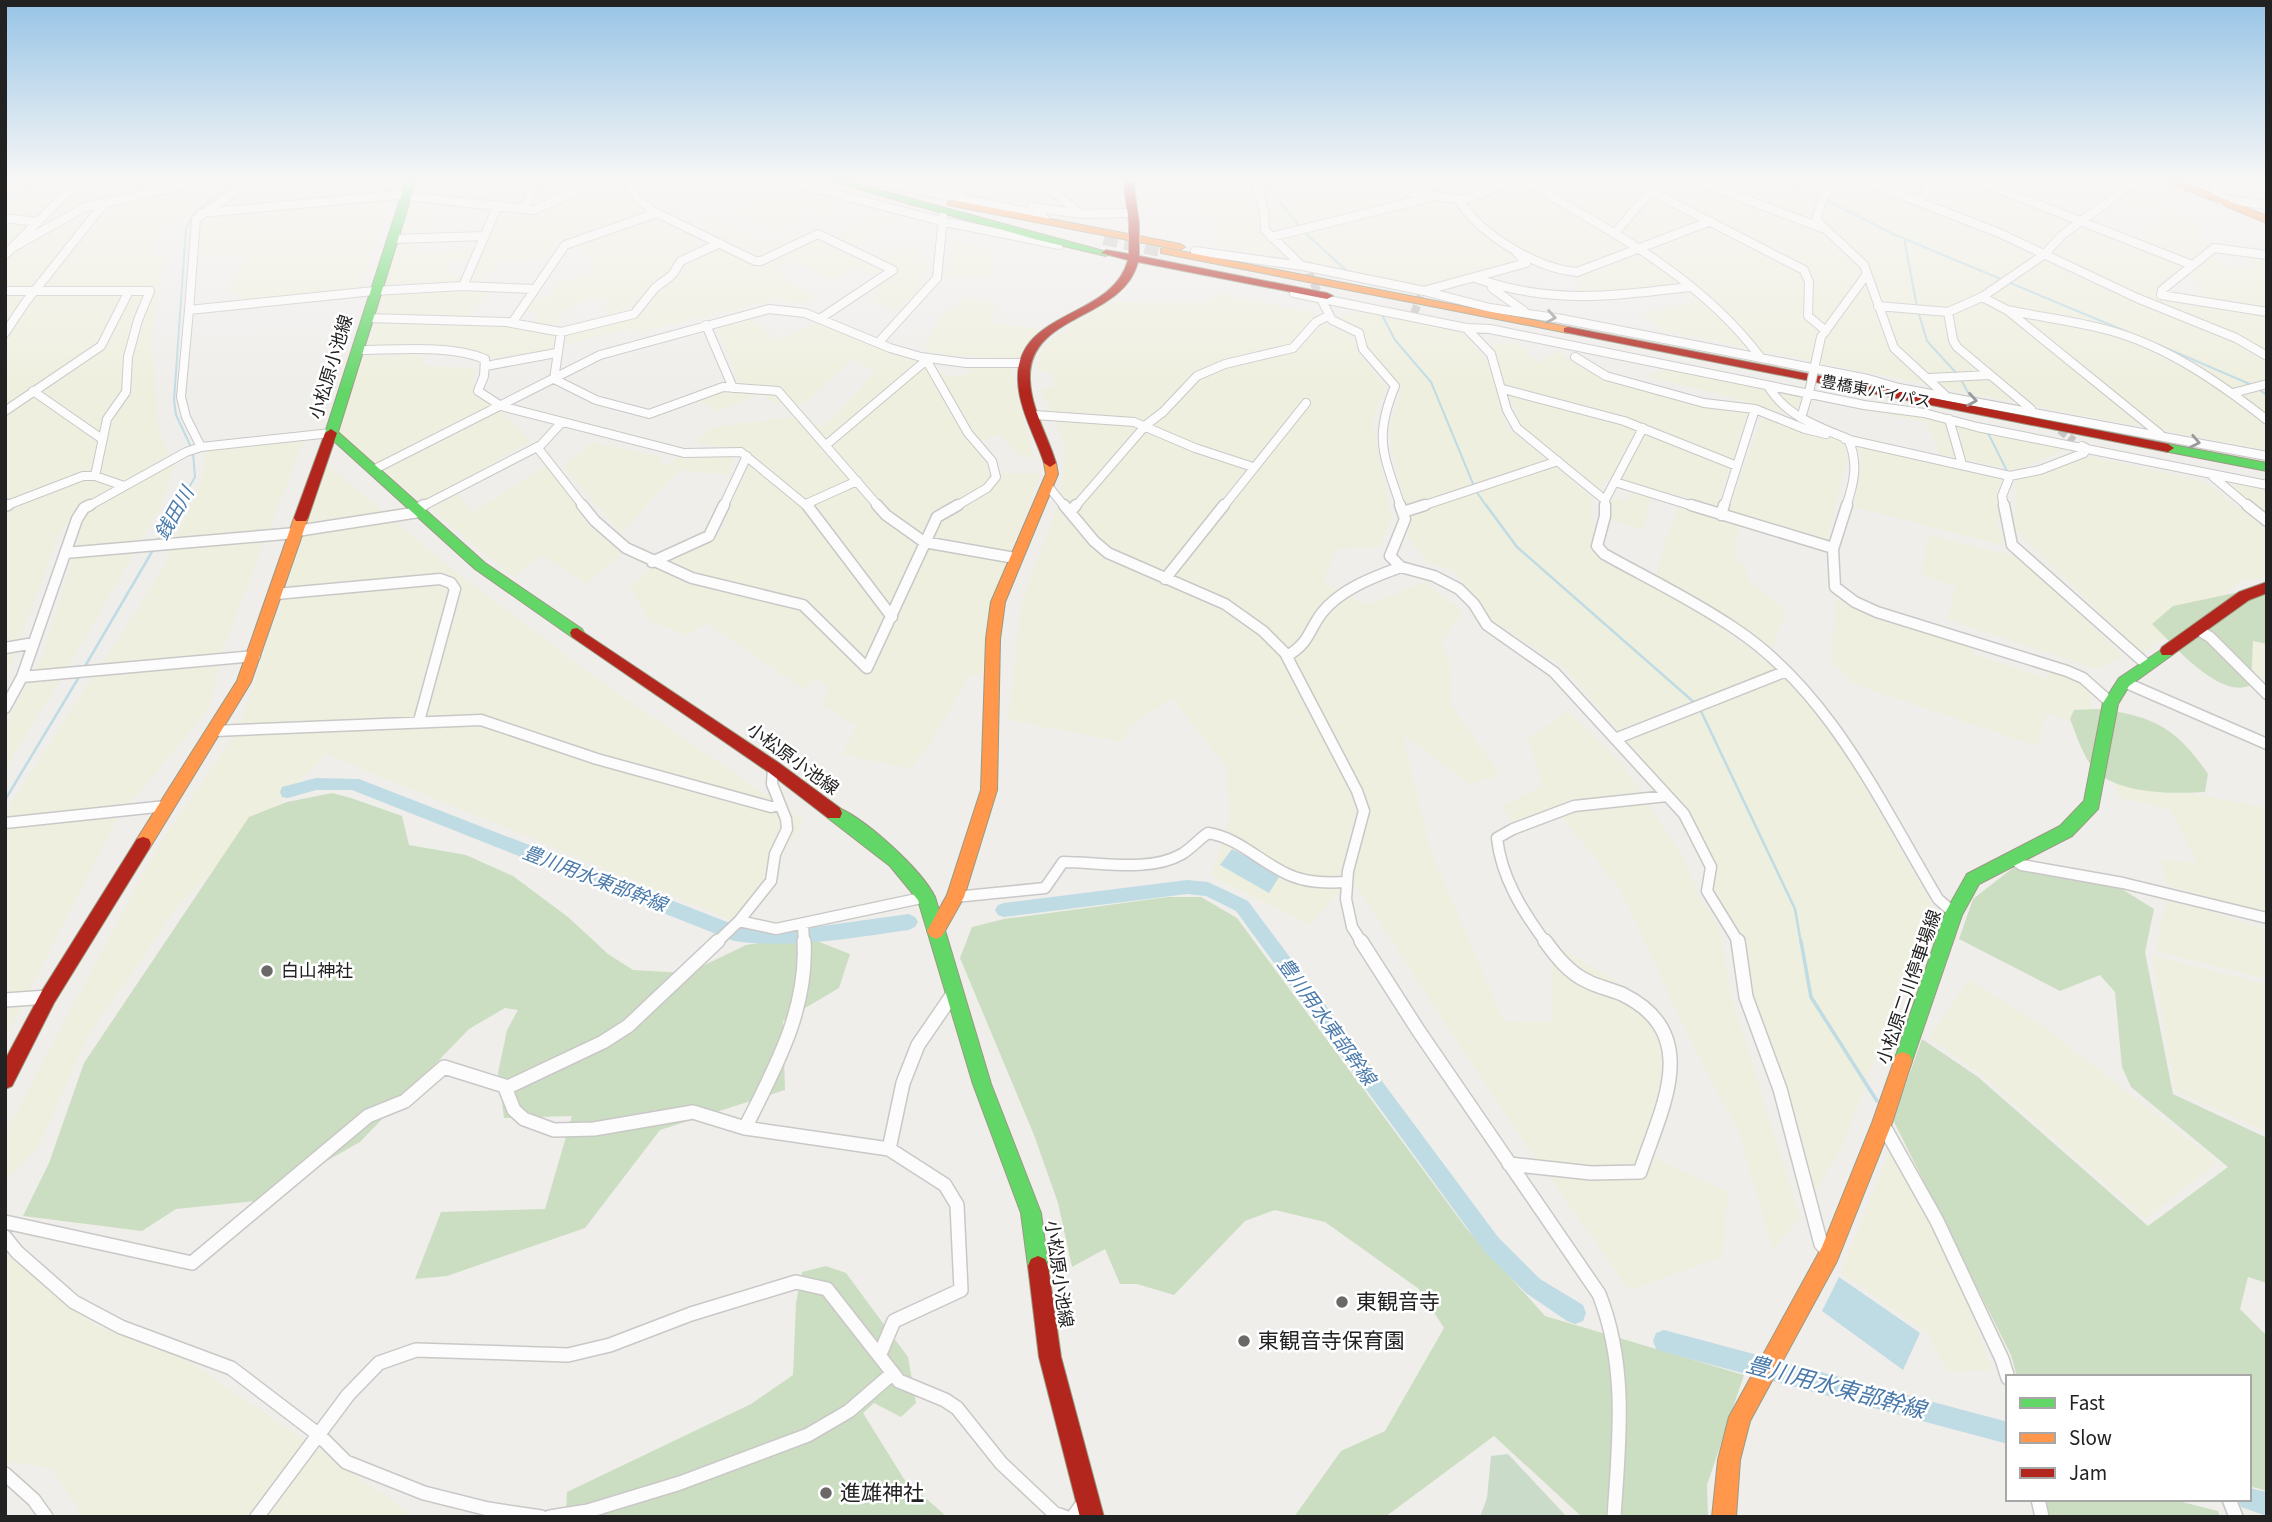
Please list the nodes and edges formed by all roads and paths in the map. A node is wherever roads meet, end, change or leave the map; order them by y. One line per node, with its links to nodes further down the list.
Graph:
1 (69, 249): 40 (street)
2 (193, 249): 48 (street)
3 (389, 249): 42 (main road, 小松原小池線)
4 (479, 249): 36 (street)
5 (562, 249): 38 (street)
6 (707, 249): 61 (street)
7 (733, 249): 8 (street)
8 (785, 249)
9 (849, 249): 56 (street)
10 (939, 249): 63 (street)
11 (1091, 249): 29 (main road)
12 (1133, 249): 29 (main road)
13 (1186, 249): 26 (main road)
14 (1284, 249): 31 (street)
15 (1514, 249): 34 (street)
16 (1515, 249): 17 (street)
17 (1636, 249)
18 (1640, 249): 37 (street)
19 (1763, 249): 60 (street)
20 (1847, 249): 32 (street)
21 (2033, 249): 27 (street)
22 (2049, 249): 27 (street)
23 (2151, 249): 30 (street)
24 (2214, 249): 30 (street)
25 (2223, 249): 28 (street)
26 (1195, 251): 31 (street); 43 (main road)
27 (2045, 254): 45 (street); 67 (street)
28 (2267, 255)
29 (1134, 259): 33 (main road); 71 (main road)
30 (2192, 265): 51 (street)
31 (1306, 270): 44 (street)
32 (1867, 274): 47 (street); 60 (street)
33 (1216, 275): 59 (street); 64 (main road)
34 (1475, 278): 35 (street); 44 (street)
35 (1484, 282): 37 (street); 53 (street)
36 (463, 286): 38 (street); 42 (street)
37 (1690, 287): 70 (street)
38 (534, 289): 57 (street)
39 (5, 291): 40 (street)
40 (36, 291): 41 (street); 62 (street)
41 (129, 291): 81 (street); 100 (street)
42 (374, 291): 48 (street); 55 (main road, 小松原小池線)
43 (1382, 293): 52 (main road, 豊橋東バイパス); 52 (main road, 豊橋東バイパス)
44 (1423, 293): 53 (street)
45 (1982, 297): 49 (street); 50 (street)
46 (1322, 301): 54 (street)
47 (1878, 306): 50 (street); 75 (street)
48 (190, 310): 104 (street)
49 (2007, 310): 83 (street); 99 (street)
50 (1948, 312): 74 (street)
51 (2267, 312)
52 (1486, 314): 64 (main road, 豊橋東バイパス)
53 (1527, 314): 70 (street, one-way to 70)
54 (1328, 316): 96 (street); 128 (street)
55 (367, 318): 57 (street); 65 (main road, 小松原小池線)
56 (821, 318): 58 (street); 63 (street)
57 (512, 323): 61 (street)
58 (705, 326): 76 (street); 79 (street)
59 (1466, 328): 77 (street); 80 (street)
60 (1826, 331): 73 (street)
61 (561, 332): 66 (street)
62 (5, 333)
63 (878, 343): 69 (street)
64 (1641, 345): 113 (main road, 豊橋東バイパス)
65 (356, 350): 72 (street); 98 (main road, 小松原小池線)
66 (556, 353): 72 (street); 76 (street)
67 (2267, 355)
68 (1575, 357): 87 (street)
69 (929, 358): 71 (street); 103 (street); 132 (street)
70 (1761, 358): 73 (street)
71 (1025, 363): 90 (main road)
72 (486, 366): 86 (street)
73 (1814, 371): 82 (street, bridge); 84 (street)
74 (1990, 375): 75 (street); 89 (street)
75 (1929, 378): 84 (street)
76 (554, 379): 79 (street); 86 (street)
77 (1768, 386): 82 (street); 91 (street)
78 (2259, 386): 83 (street)
79 (733, 388): 103 (street)
80 (1503, 389): 97 (street); 109 (street)
81 (33, 391): 88 (street); 100 (street)
82 (1810, 391): 91 (street); 92 (street)
83 (2233, 393): 94 (street)
84 (1945, 395): 89 (street, one-way to 89)
85 (1306, 402): 112 (street)
86 (501, 406): 95 (street); 114 (street)
87 (1755, 409): 101 (street); 111 (street)
88 (5, 411)
89 (2035, 411): 93 (street); 99 (street)
90 (1035, 415): 96 (street); 122 (main road)
91 (1801, 418): 101 (street)
92 (1950, 419): 106 (street); 110 (street)
93 (2046, 419)
94 (2267, 420)
95 (562, 422): 105 (street); 107 (street)
96 (1146, 425): 112 (street); 127 (street)
97 (1643, 428): 111 (street); 119 (street)
98 (331, 433): 104 (street); 114 (main road, 小松原小池線); 131 (main road)
99 (2163, 436): 108 (street, one-way to 108)
100 (102, 439): 116 (street)
101 (1849, 439): 110 (street); 133 (street)
102 (2074, 441): 106 (street)
103 (827, 444): 118 (street)
104 (201, 447): 121 (street)
105 (537, 447): 126 (street); 136 (street)
106 (2086, 449): 115 (street); 117 (street)
107 (747, 456): 124 (street); 136 (street)
108 (2267, 456)
109 (1558, 461): 123 (street); 128 (street)
110 (1962, 464): 117 (street)
111 (1737, 466): 129 (street)
112 (1253, 467): 138 (street)
113 (2267, 467)
114 (373, 470): 126 (main road, 小松原小池線)
115 (2208, 473): 120 (street); 130 (street)
116 (94, 476): 121 (street); 125 (street)
117 (2010, 476): 147 (street)
118 (857, 481): 124 (street); 132 (street)
119 (1615, 482): 123 (street); 129 (street)
120 (2267, 485)
121 (124, 486): 134 (street)
122 (1048, 486): 127 (street); 135 (main road)
123 (1605, 500): 148 (street)
124 (806, 504): 141 (street)
125 (5, 506)
126 (418, 511): 131 (street); 158 (main road, 小松原小池線)
127 (1071, 511): 138 (street)
128 (1403, 512): 137 (street)
129 (1721, 515): 133 (street)
130 (2267, 522)
131 (296, 532): 134 (street); 140 (main road)
132 (924, 542): 135 (street); 141 (street)
133 (1833, 548): 152 (street)
134 (65, 553): 143 (street)
135 (1015, 558): 166 (main road)
136 (652, 562): 141 (street)
137 (1401, 567): 146 (street); 156 (street)
138 (1164, 579): 146 (street)
139 (2267, 587): 142 (main road, 小松原二川停車場線)
140 (276, 594): 145 (main road); 154 (street)
141 (892, 617)
142 (2197, 629): 147 (main road, 小松原二川停車場線); 151 (street)
143 (34, 643): 144 (street); 149 (street)
144 (5, 648)
145 (255, 656): 149 (street); 155 (main road)
146 (1287, 656): 164 (street)
147 (2146, 664): 150 (main road, 小松原二川停車場線)
148 (1784, 672): 156 (street); 167 (street)
149 (22, 677): 153 (street)
150 (2124, 682): 152 (main road, 小松原二川停車場線); 157 (street)
151 (2267, 694)
152 (2111, 703): 163 (main road, 小松原二川停車場線)
153 (5, 708)
154 (419, 721): 155 (street); 160 (street)
155 (214, 731): 161 (main road)
156 (1615, 739): 159 (street)
157 (2267, 744)
158 (773, 766): 160 (street); 165 (main road, 小松原小池線)
159 (1667, 796): 180 (street); 183 (street)
160 (779, 805): 169 (street)
161 (166, 806): 162 (street); 173 (main road)
162 (5, 823)
163 (2013, 859): 167 (main road, 小松原二川停車場線); 168 (street)
164 (1347, 882): 166 (street); 180 (street)
165 (926, 897): 170 (street); 171 (main road, 小松原小池線)
166 (955, 897): 171 (main road)
167 (1954, 913): 177 (main road, 小松原二川停車場線)
168 (2267, 919)
169 (739, 922): 170 (street); 176 (street)
170 (803, 925): 178 (street)
171 (936, 932): 172 (main road, 小松原小池線)
172 (953, 995): 179 (street); 189 (main road, 小松原小池線)
173 (48, 997): 174 (street); 175 (main road)
174 (5, 1000)
175 (5, 1080)
176 (508, 1087): 178 (street); 181 (street)
177 (1882, 1123): 183 (main road, 小松原二川停車場線); 186 (street)
178 (745, 1128): 179 (street)
179 (889, 1149): 184 (street)
180 (1509, 1164): 197 (street)
181 (5, 1222)
182 (5, 1237): 187 (street)
183 (1830, 1254): 198 (main road, 小松原二川停車場線)
184 (880, 1354): 185 (street); 187 (street)
185 (892, 1373): 193 (street); 194 (street)
186 (2007, 1375)
187 (319, 1435): 191 (street); 192 (street)
188 (7, 1479): 190 (street)
189 (1087, 1497): 195 (street); 196 (main road, 小松原小池線)
190 (46, 1517)
191 (257, 1517)
192 (541, 1517)
193 (550, 1517)
194 (1065, 1517)
195 (1073, 1517)
196 (1092, 1517)
197 (1614, 1517)
198 (1724, 1517)

